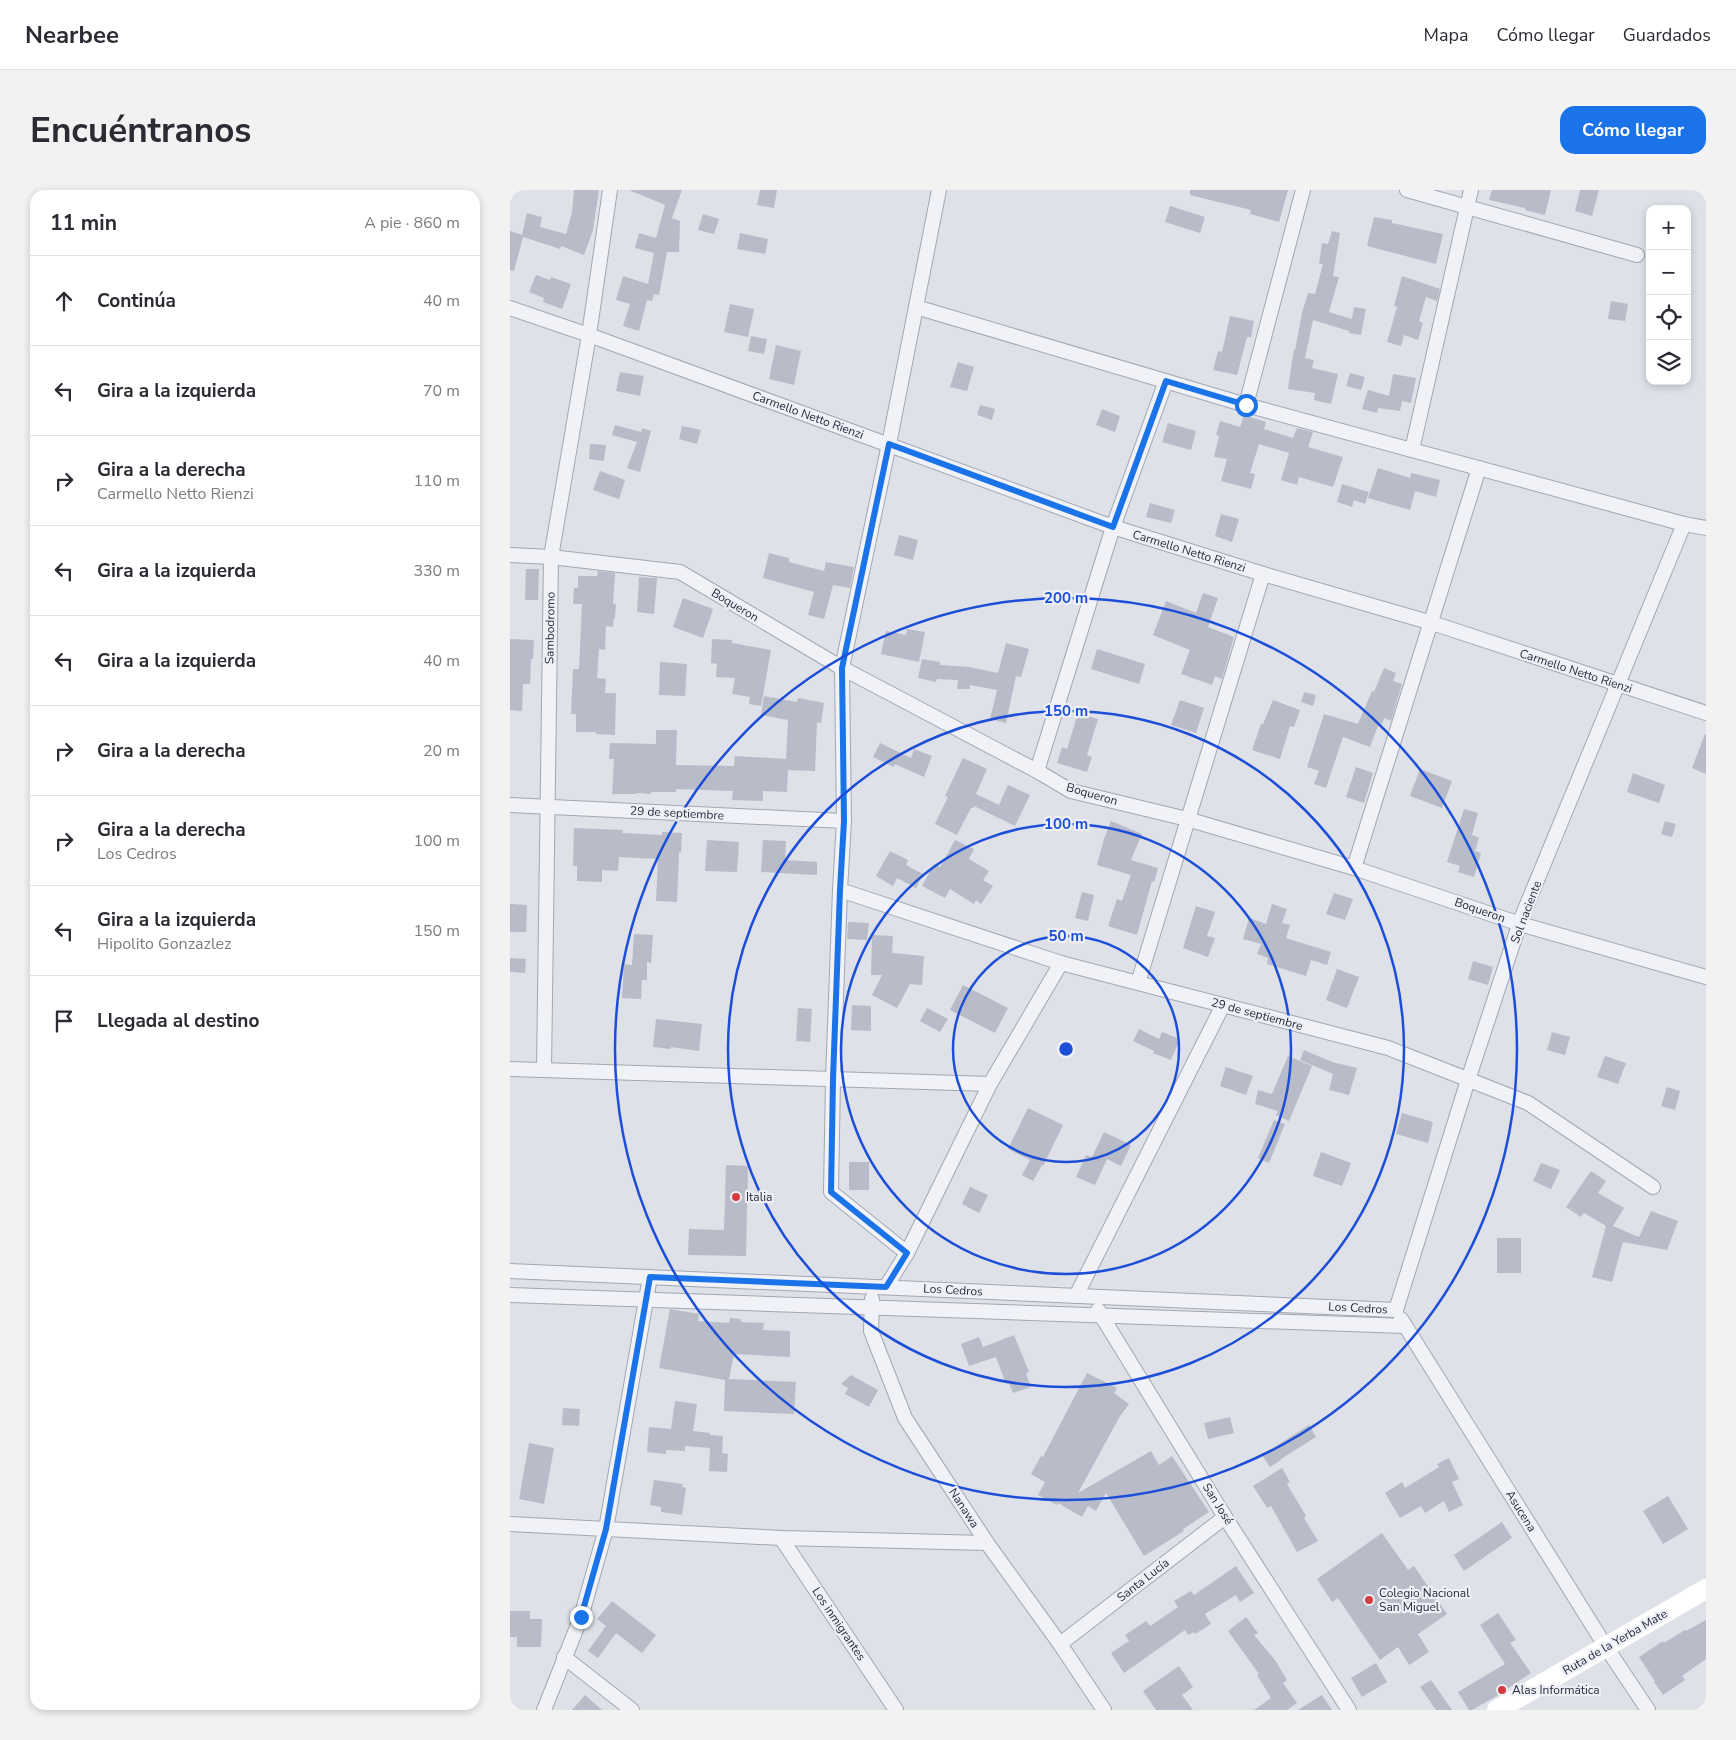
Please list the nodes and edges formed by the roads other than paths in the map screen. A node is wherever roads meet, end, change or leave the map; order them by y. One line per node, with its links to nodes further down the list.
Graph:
1 (610, 190): 10 (street, Sambodromo)
2 (939, 190): 8 (street)
3 (1303, 190): 12 (street)
4 (1407, 190): 6 (street)
5 (1470, 190): 6 (street)
6 (1467, 206): 7 (street); 14 (street)
7 (1637, 255)
8 (916, 307): 11 (street); 13 (street)
9 (510, 308): 10 (street, Carmello Netto Rienzi)
10 (590, 335): 13 (street, Carmello Netto Rienzi); 20 (street, Sambodromo)
11 (1166, 381): 12 (street); 17 (street)
12 (1246, 405): 14 (street)
13 (889, 444): 17 (street, Carmello Netto Rienzi); 23 (street)
14 (1412, 450): 15 (street)
15 (1479, 468): 16 (street); 22 (street)
16 (1684, 524): 18 (street); 24 (street, Sol naciente)
17 (1113, 527): 21 (street, Carmello Netto Rienzi); 26 (street)
18 (1706, 528)
19 (510, 555): 20 (street, Boqueron)
20 (551, 557): 23 (street, Boqueron); 28 (street, Sambodromo)
21 (1263, 574): 22 (street, Carmello Netto Rienzi); 29 (street)
22 (1432, 623): 24 (street, Carmello Netto Rienzi); 31 (street)
23 (842, 668): 26 (street, Boqueron); 30 (street)
24 (1618, 684): 25 (street, Carmello Netto Rienzi); 33 (street, Sol naciente)
25 (1706, 713)
26 (1037, 771): 29 (street, Boqueron)
27 (510, 805): 28 (street, 29 de septiembre)
28 (548, 806): 30 (street, 29 de septiembre); 39 (street, Sambodromo)
29 (1187, 819): 31 (street, Boqueron); 36 (street)
30 (844, 821): 32 (street)
31 (1354, 868): 33 (street, Boqueron)
32 (840, 890): 34 (street, 29 de septiembre); 40 (street)
33 (1520, 924): 35 (street, Boqueron); 41 (street, Sol naciente)
34 (1061, 963): 36 (street, 29 de septiembre); 42 (street)
35 (1706, 977)
36 (1138, 983): 37 (street, 29 de septiembre)
37 (1223, 1005): 41 (street, 29 de septiembre); 50 (street)
38 (510, 1069): 39 (street)
39 (544, 1070): 40 (street)
40 (833, 1079): 42 (street); 44 (street)
41 (1468, 1080): 43 (street, 29 de septiembre); 53 (street, Sol naciente)
42 (990, 1084): 44 (street)
43 (1653, 1188)
44 (907, 1253): 48 (street)
45 (510, 1271): 46 (street, Los Cedros)
46 (650, 1277): 47 (street, Los Cedros); 51 (street)
47 (872, 1287): 48 (street, Los Cedros); 52 (street, Nanawa)
48 (886, 1287): 50 (street, Los Cedros)
49 (510, 1295): 51 (street)
50 (1083, 1296): 53 (street, Los Cedros); 54 (street, San José)
51 (646, 1300): 52 (street); 58 (street)
52 (872, 1307): 54 (street); 60 (street, Nanawa)
53 (1396, 1310): 55 (street, Asucena)
54 (1101, 1315): 55 (street); 56 (street, San José)
55 (1405, 1326): 63 (street, Asucena)
56 (1225, 1516): 62 (street, Santa Lucía); 69 (street, San José)
57 (510, 1524): 58 (street)
58 (606, 1529): 59 (street); 64 (street)
59 (781, 1538): 60 (street); 67 (street, Los inmigrantes)
60 (987, 1543): 62 (street, Nanawa)
61 (1706, 1589): 63 (main road, Ruta de la Yerba Mate)
62 (1060, 1644): 68 (street, Nanawa)
63 (1606, 1647): 70 (main road, Ruta de la Yerba Mate); 71 (street, Asucena)
64 (564, 1657): 65 (street); 66 (street)
65 (544, 1710)
66 (632, 1710)
67 (896, 1710)
68 (1104, 1710)
69 (1348, 1710)
70 (1497, 1710)
71 (1648, 1710)

